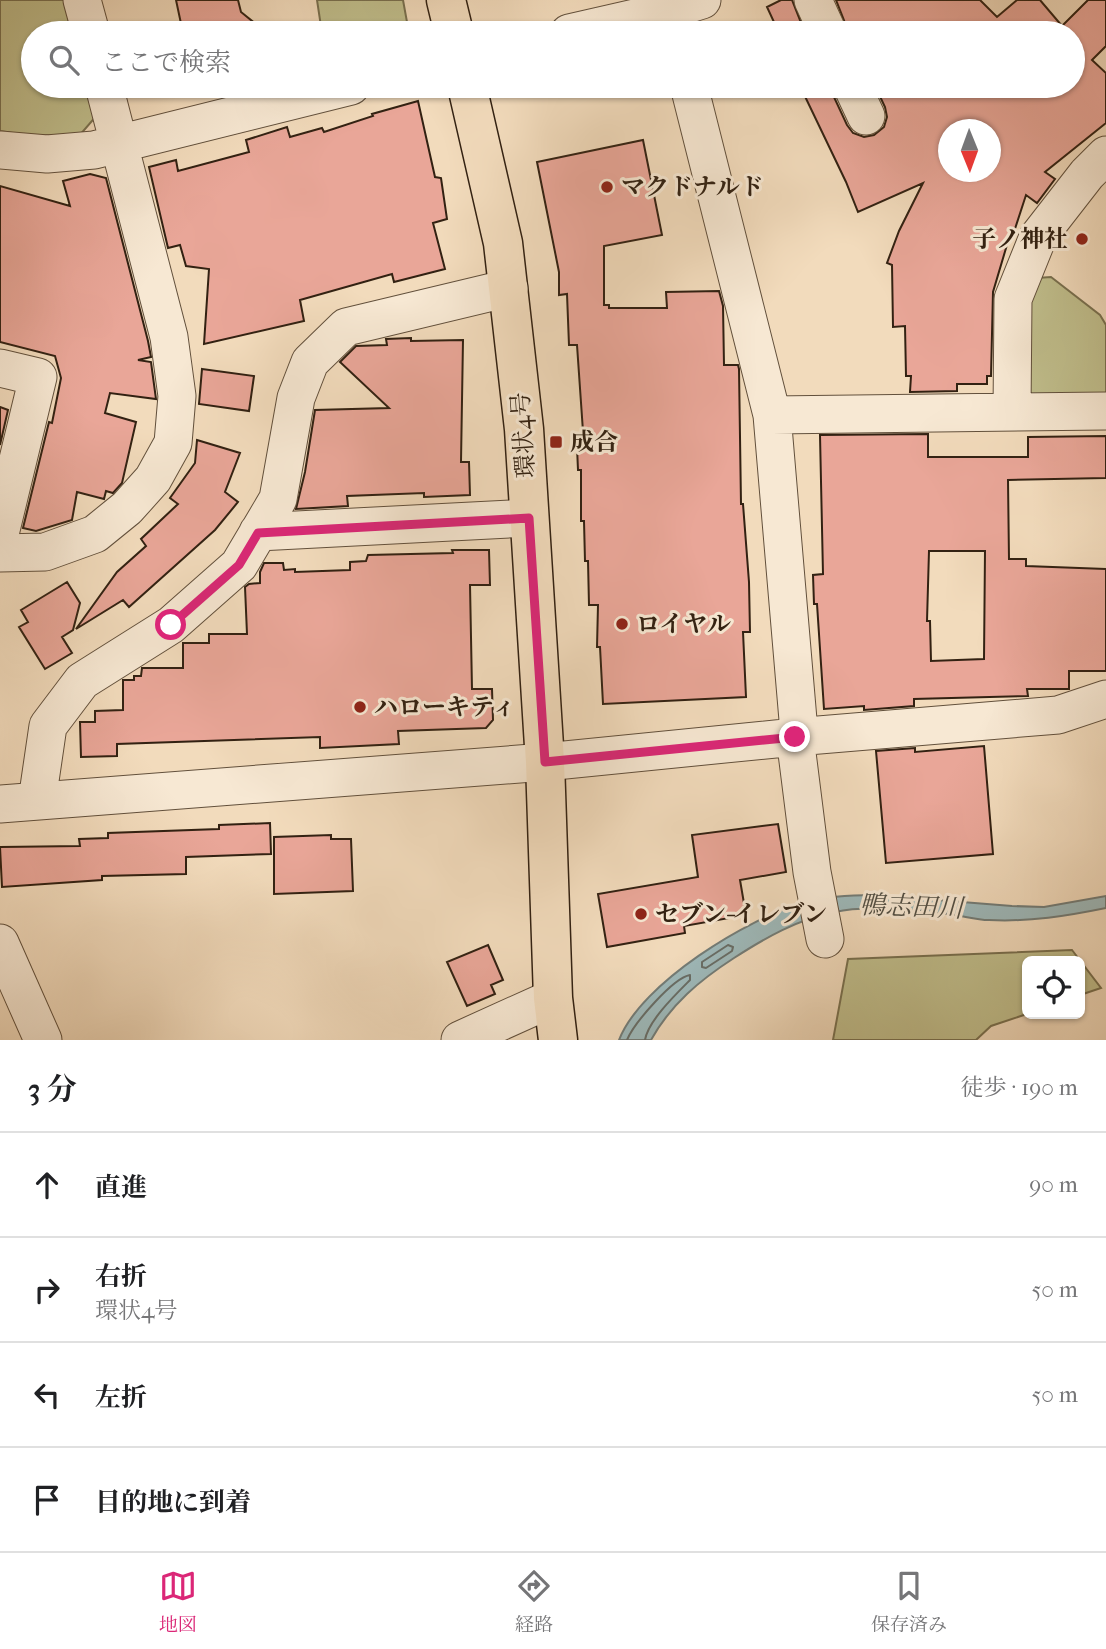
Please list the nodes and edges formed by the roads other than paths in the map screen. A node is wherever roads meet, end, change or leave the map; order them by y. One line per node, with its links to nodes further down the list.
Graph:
1 (82, 0): 5 (street)
2 (446, 0): 6 (main road)
3 (813, 0): 8 (street)
4 (679, 11): 7 (street)
5 (88, 21)
6 (451, 21)
7 (629, 21)
8 (823, 21)
9 (107, 98): 13 (street)
10 (304, 98): 13 (street)
11 (470, 98): 16 (main road, 環状4号)
12 (692, 98): 20 (street)
13 (119, 145): 14 (street); 24 (street)
14 (0, 150)
15 (1106, 155): 19 (street)
16 (509, 288): 21 (main road, 環状4号); 22 (street)
17 (0, 368): 23 (street)
18 (1106, 411): 19 (street)
19 (1012, 412): 20 (street)
20 (772, 415): 26 (street)
21 (529, 518): 22 (street); 27 (main road, 環状4号)
22 (258, 533): 28 (street)
23 (0, 534)
24 (0, 554)
25 (1106, 699): 26 (street)
26 (795, 737): 27 (street); 30 (street)
27 (545, 762): 28 (street); 32 (main road, 環状4号)
28 (37, 801): 29 (street)
29 (0, 804)
30 (824, 934)
31 (0, 943): 33 (street)
32 (554, 998): 34 (street); 35 (main road, 環状4号)
33 (43, 1040)
34 (460, 1040)
35 (558, 1040)

